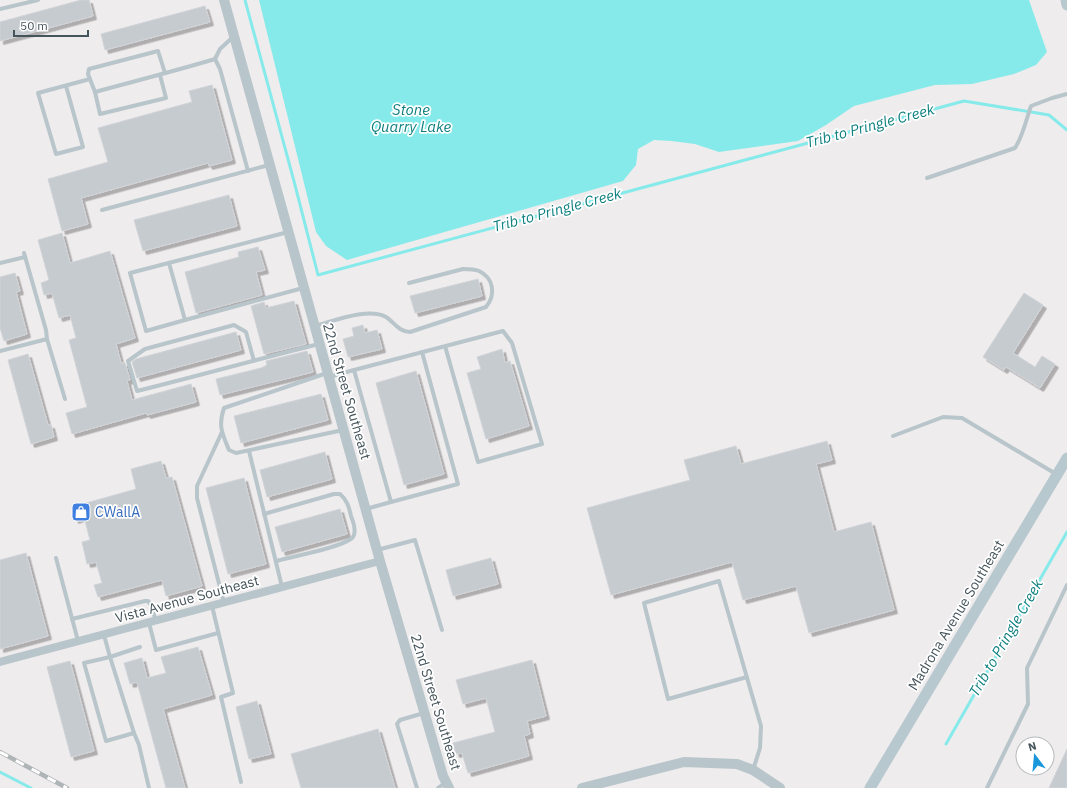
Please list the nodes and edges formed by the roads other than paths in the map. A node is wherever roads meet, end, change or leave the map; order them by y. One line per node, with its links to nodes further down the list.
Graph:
1 (38, 0): 5 (lane)
2 (224, 0): 6 (street, 22nd Street Southeast)
3 (1066, 0): 4 (main road)
4 (1067, 5)
5 (0, 9)
6 (234, 36): 7 (lane); 14 (street, 22nd Street Southeast)
7 (215, 58): 8 (lane); 15 (lane)
8 (165, 73): 9 (lane); 10 (lane)
9 (160, 75): 12 (lane); 12 (lane)
10 (90, 79): 11 (lane); 12 (lane)
11 (66, 86): 11 (lane)
12 (95, 92)
13 (1067, 94): 16 (lane)
14 (270, 165): 15 (lane); 18 (street, 22nd Street Southeast)
15 (248, 171): 17 (lane)
16 (927, 178)
17 (102, 210)
18 (288, 232): 20 (lane); 22 (street, 22nd Street Southeast)
19 (0, 263): 25 (lane)
20 (169, 263): 23 (lane); 23 (lane)
21 (409, 283): 24 (lane)
22 (304, 288): 23 (lane); 24 (street, 22nd Street Southeast)
23 (186, 320)
24 (314, 326): 26 (street, 22nd Street Southeast)
25 (47, 339): 28 (lane); 33 (lane)
26 (320, 344): 30 (lane); 32 (street, 22nd Street Southeast)
27 (445, 346): 27 (lane); 29 (lane)
28 (0, 350)
29 (422, 352): 31 (lane); 40 (lane)
30 (254, 361): 30 (lane)
31 (354, 370): 32 (lane); 40 (lane)
32 (328, 375): 34 (street, 22nd Street Southeast); 35 (lane)
33 (65, 399)
34 (343, 430): 37 (lane); 41 (street, 22nd Street Southeast)
35 (222, 432): 37 (lane); 49 (lane)
36 (893, 436): 39 (lane)
37 (249, 452): 42 (lane)
38 (1067, 458): 39 (main road, Madrona Avenue Southeast)
39 (1056, 474): 70 (main road, Madrona Avenue Southeast)
40 (390, 502): 41 (lane)
41 (366, 509): 43 (street, 22nd Street Southeast)
42 (264, 514): 45 (lane); 45 (lane)
43 (377, 550): 46 (street, 22nd Street Southeast); 53 (lane)
44 (56, 558): 51 (lane)
45 (276, 561): 48 (lane)
46 (380, 561): 48 (street, Vista Avenue Southeast); 61 (street, 22nd Street Southeast)
47 (1067, 585): 71 (lane)
48 (282, 587): 49 (street, Vista Avenue Southeast)
49 (224, 603): 50 (street, Vista Avenue Southeast)
50 (212, 606): 52 (street, Vista Avenue Southeast); 54 (lane)
51 (72, 619): 52 (lane); 56 (lane)
52 (152, 622): 54 (lane); 55 (street, Vista Avenue Southeast)
53 (442, 630)
54 (218, 633): 64 (lane)
55 (104, 635): 56 (street, Vista Avenue Southeast); 58 (lane)
56 (78, 642): 59 (street, Vista Avenue Southeast)
57 (140, 647): 58 (lane)
58 (110, 657): 62 (lane); 62 (lane)
59 (0, 662)
60 (747, 677): 60 (lane); 63 (lane)
61 (424, 713): 65 (street, 22nd Street Southeast); 67 (lane)
62 (134, 733): 66 (lane)
63 (753, 770): 68 (street); 69 (street)
64 (241, 782)
65 (445, 786)
66 (149, 788)
67 (417, 788)
68 (582, 788)
69 (780, 788)
70 (870, 788)
71 (987, 788)

